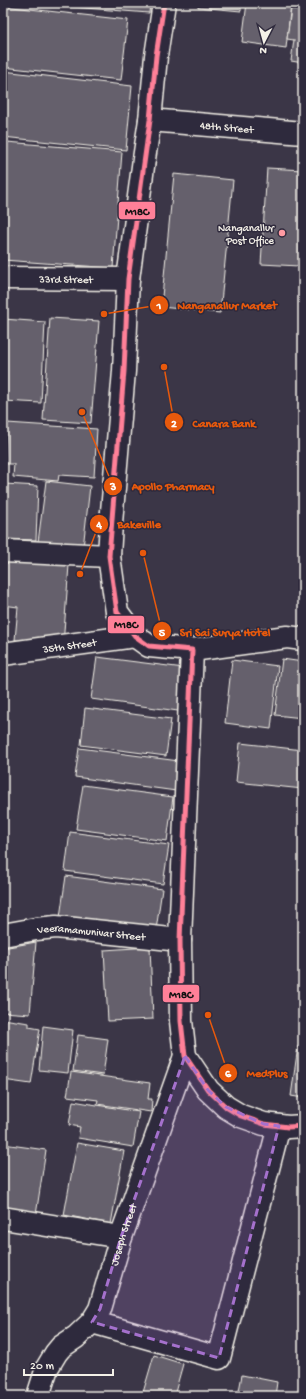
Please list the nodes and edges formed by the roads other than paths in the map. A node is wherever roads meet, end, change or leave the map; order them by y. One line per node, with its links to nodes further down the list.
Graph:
1 (164, 3): 2 (street)
2 (150, 120): 3 (street, 48th Street); 5 (street)
3 (303, 133)
4 (3, 278): 5 (street, 33rd Street)
5 (128, 279): 7 (street)
6 (3, 551): 7 (street)
7 (109, 556): 8 (street)
8 (135, 636): 10 (street); 11 (street, 35th Street)
9 (303, 639): 10 (street)
10 (192, 650): 13 (street)
11 (3, 654)
12 (3, 935): 13 (street, Veeramamunivar Street)
13 (180, 940): 14 (street)
14 (185, 1056): 15 (street); 18 (street, Joseph Street)
15 (279, 1126): 16 (street); 19 (street)
16 (303, 1126)
17 (3, 1218): 18 (street)
18 (121, 1237): 19 (street, Joseph Street)
19 (92, 1322): 20 (street, Joseph Street)
20 (38, 1396)

